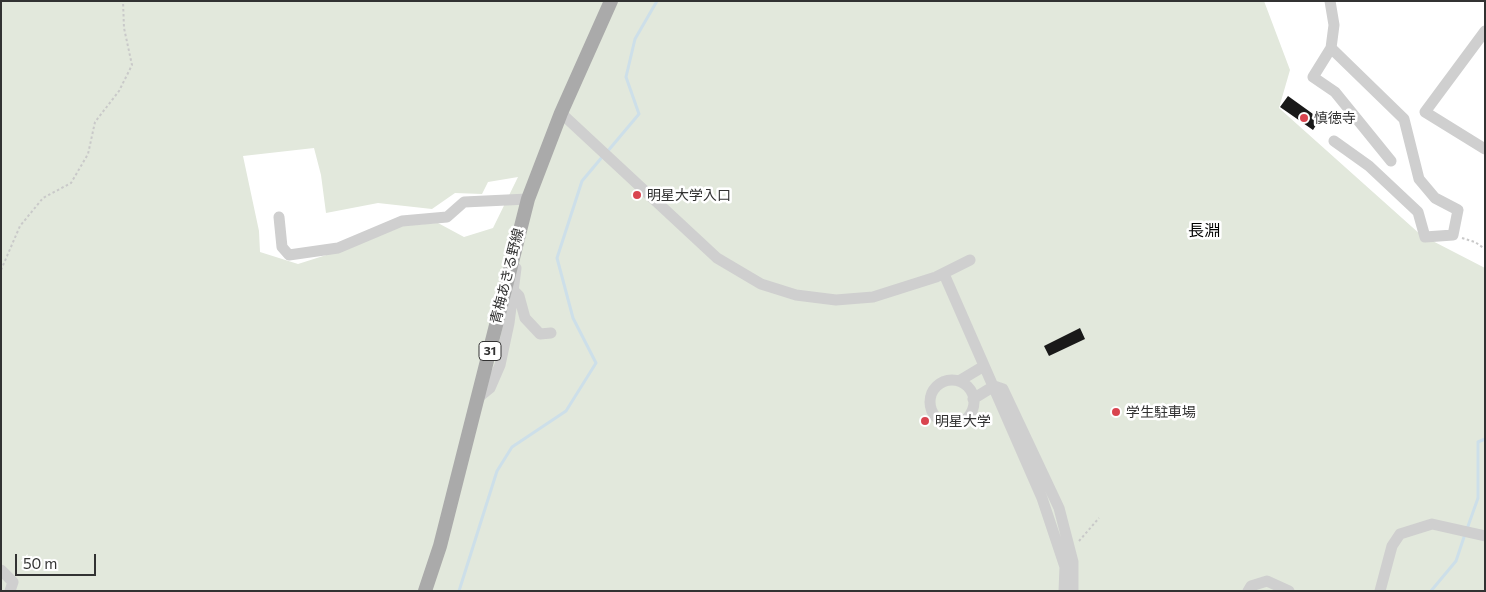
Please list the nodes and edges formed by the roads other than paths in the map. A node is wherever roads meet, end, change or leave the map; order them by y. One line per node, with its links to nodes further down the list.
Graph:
1 (612, 1): 5 (main road, 青梅あきる野線 / 31)
2 (1330, 1): 4 (street)
3 (1485, 31): 7 (street)
4 (1331, 48): 6 (street); 8 (street)
5 (561, 113): 9 (main road, 青梅あきる野線 / 31); 13 (street)
6 (1334, 141)
7 (1485, 148)
8 (1391, 161)
9 (528, 199): 10 (street); 11 (main road, 青梅あきる野線 / 31)
10 (279, 217)
11 (512, 257): 14 (street); 19 (main road, 青梅あきる野線 / 31)
12 (970, 260): 13 (street)
13 (944, 274): 16 (street)
14 (513, 290): 15 (street); 19 (street)
15 (551, 333)
16 (984, 366): 17 (street); 18 (street)
17 (959, 381): 20 (street); 20 (street)
18 (994, 386): 20 (street); 25 (street); 26 (street)
19 (478, 397): 24 (main road, 青梅あきる野線 / 31)
20 (973, 399)
21 (1485, 536): 29 (street)
22 (1, 570): 23 (street)
23 (10, 591)
24 (425, 591)
25 (1064, 591)
26 (1073, 591)
27 (1248, 591): 28 (street)
28 (1289, 591)
29 (1380, 591)

